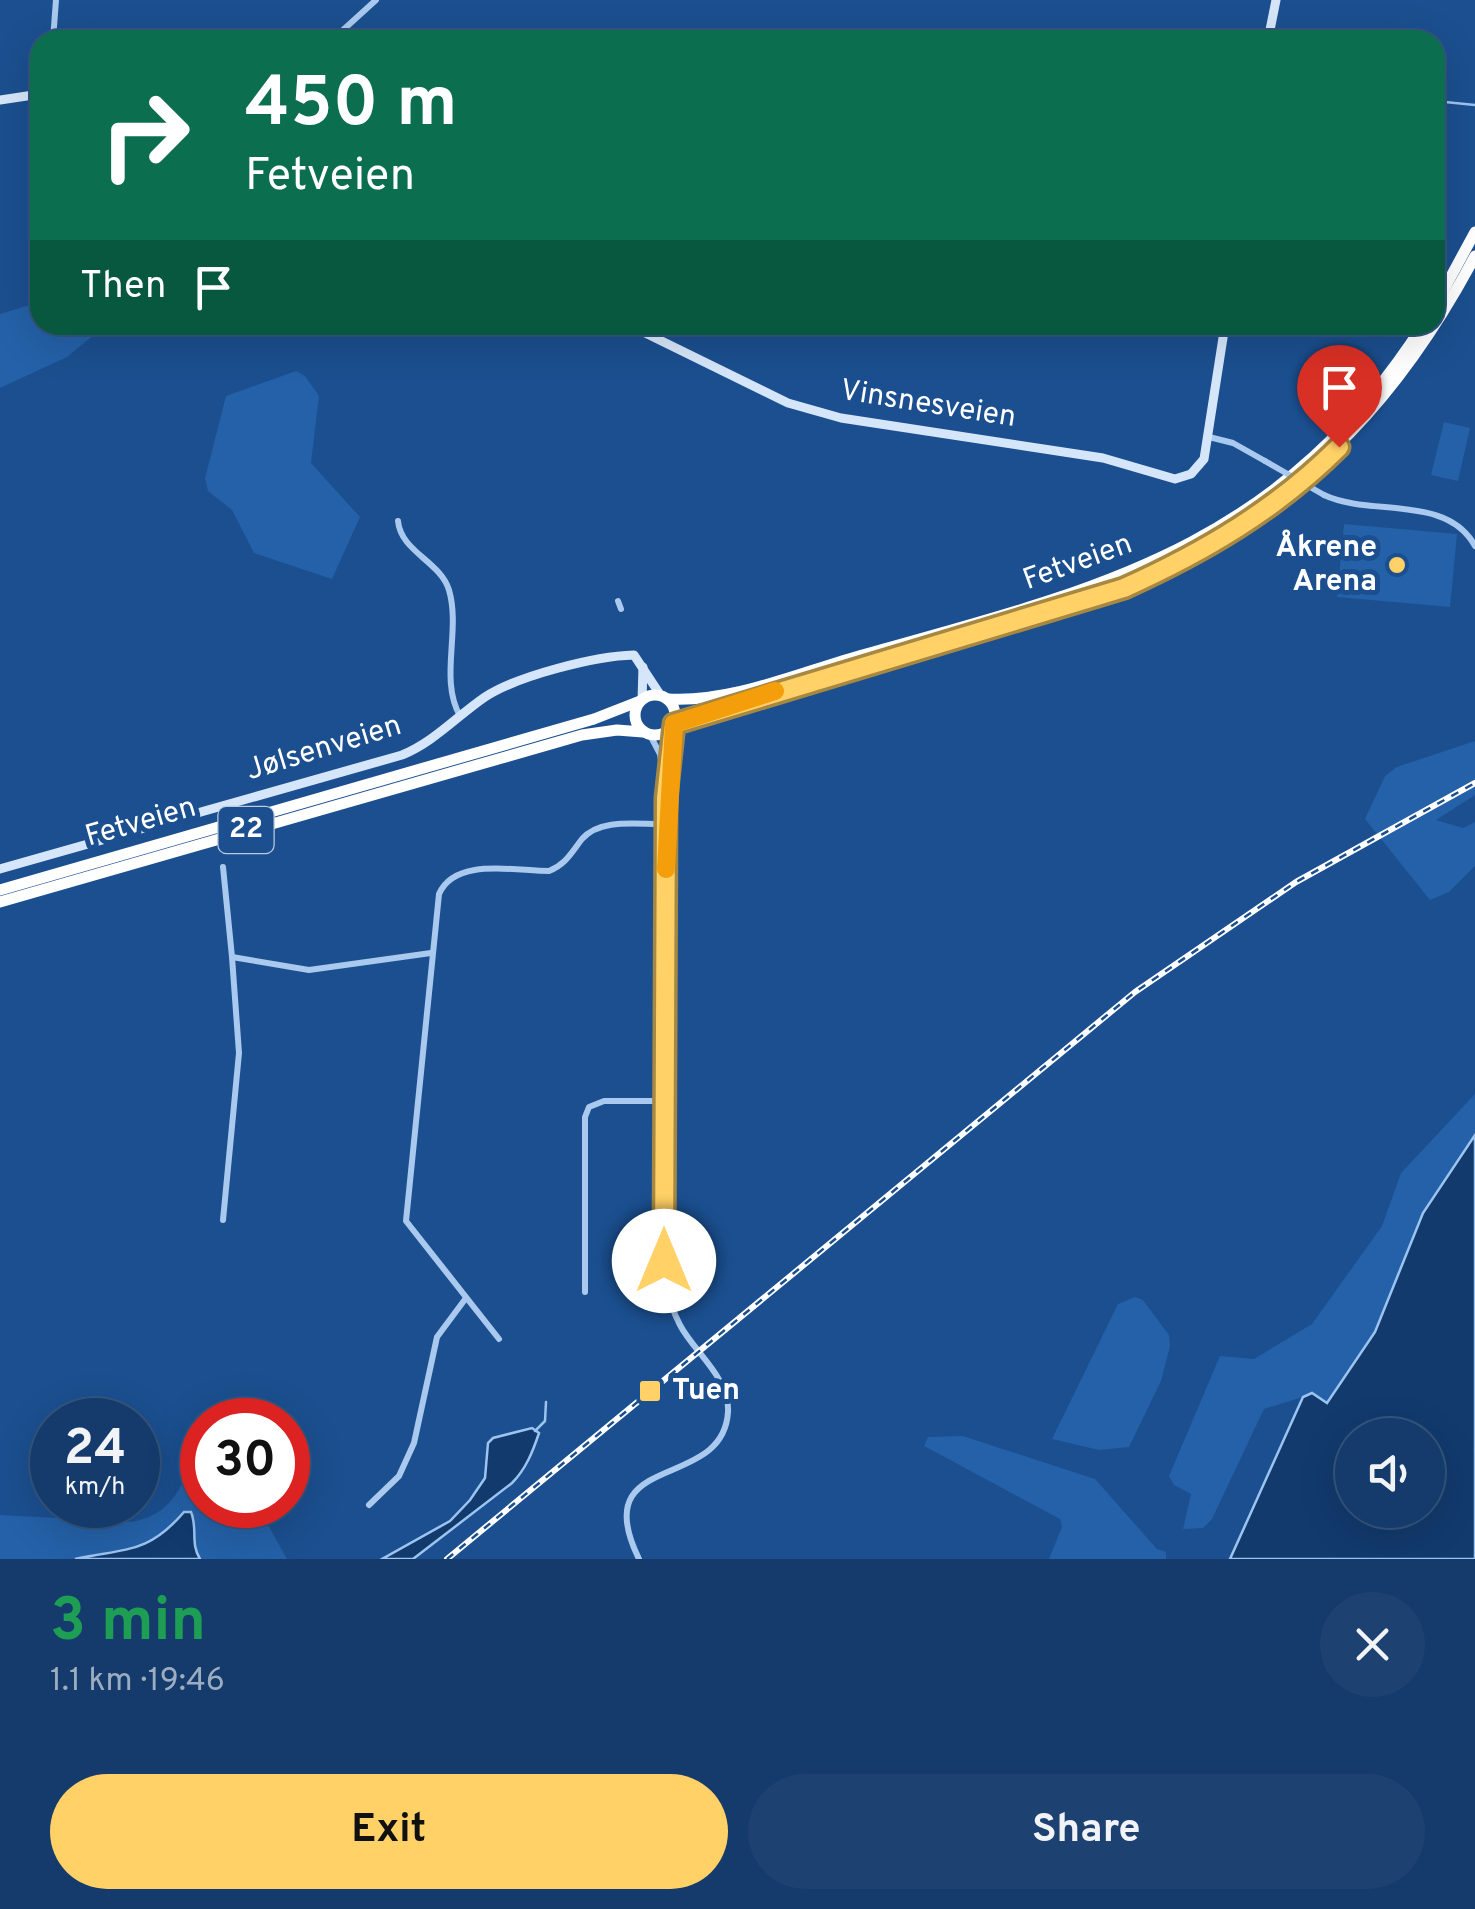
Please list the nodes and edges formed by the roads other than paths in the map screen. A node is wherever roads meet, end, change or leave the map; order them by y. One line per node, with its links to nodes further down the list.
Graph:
1 (56, 0): 4 (street)
2 (376, 0): 5 (street)
3 (1276, 0): 6 (main road)
4 (54, 30)
5 (343, 30)
6 (1270, 30)
7 (30, 96): 8 (main road)
8 (0, 100)
9 (1475, 232): 11 (highway)
10 (1475, 256): 12 (highway, Fetveien / 22)
11 (1445, 288)
12 (1445, 307)
13 (649, 335): 17 (main road, Vinsnesveien)
14 (1223, 335): 17 (main road)
15 (1417, 335): 21 (highway, Fetveien / 22)
16 (1428, 335): 24 (highway, Fetveien / 22)
17 (1208, 437): 19 (street, bridge)
18 (398, 521): 23 (street)
19 (1475, 546)
20 (643, 664): 21 (main road); 22 (main road); 23 (main road, Jølsenveien)
21 (664, 698): 22 (highway, 22); 24 (highway)
22 (641, 701): 25 (highway); 30 (highway, Fetveien / 22)
23 (460, 716): 29 (main road, Jølsenveien)
24 (672, 726): 25 (highway, 22); 26 (street)
25 (647, 734): 26 (street); 31 (highway, Fetveien / 22)
26 (666, 798): 27 (street)
27 (666, 824): 32 (street); 34 (street)
28 (223, 867): 33 (street)
29 (0, 870)
30 (0, 890)
31 (0, 902)
32 (431, 953): 33 (street); 37 (street)
33 (232, 957): 35 (street)
34 (665, 1101): 36 (street); 40 (street)
35 (223, 1220)
36 (585, 1292)
37 (466, 1298): 38 (street); 39 (street)
38 (499, 1339)
39 (369, 1505)
40 (639, 1559)

